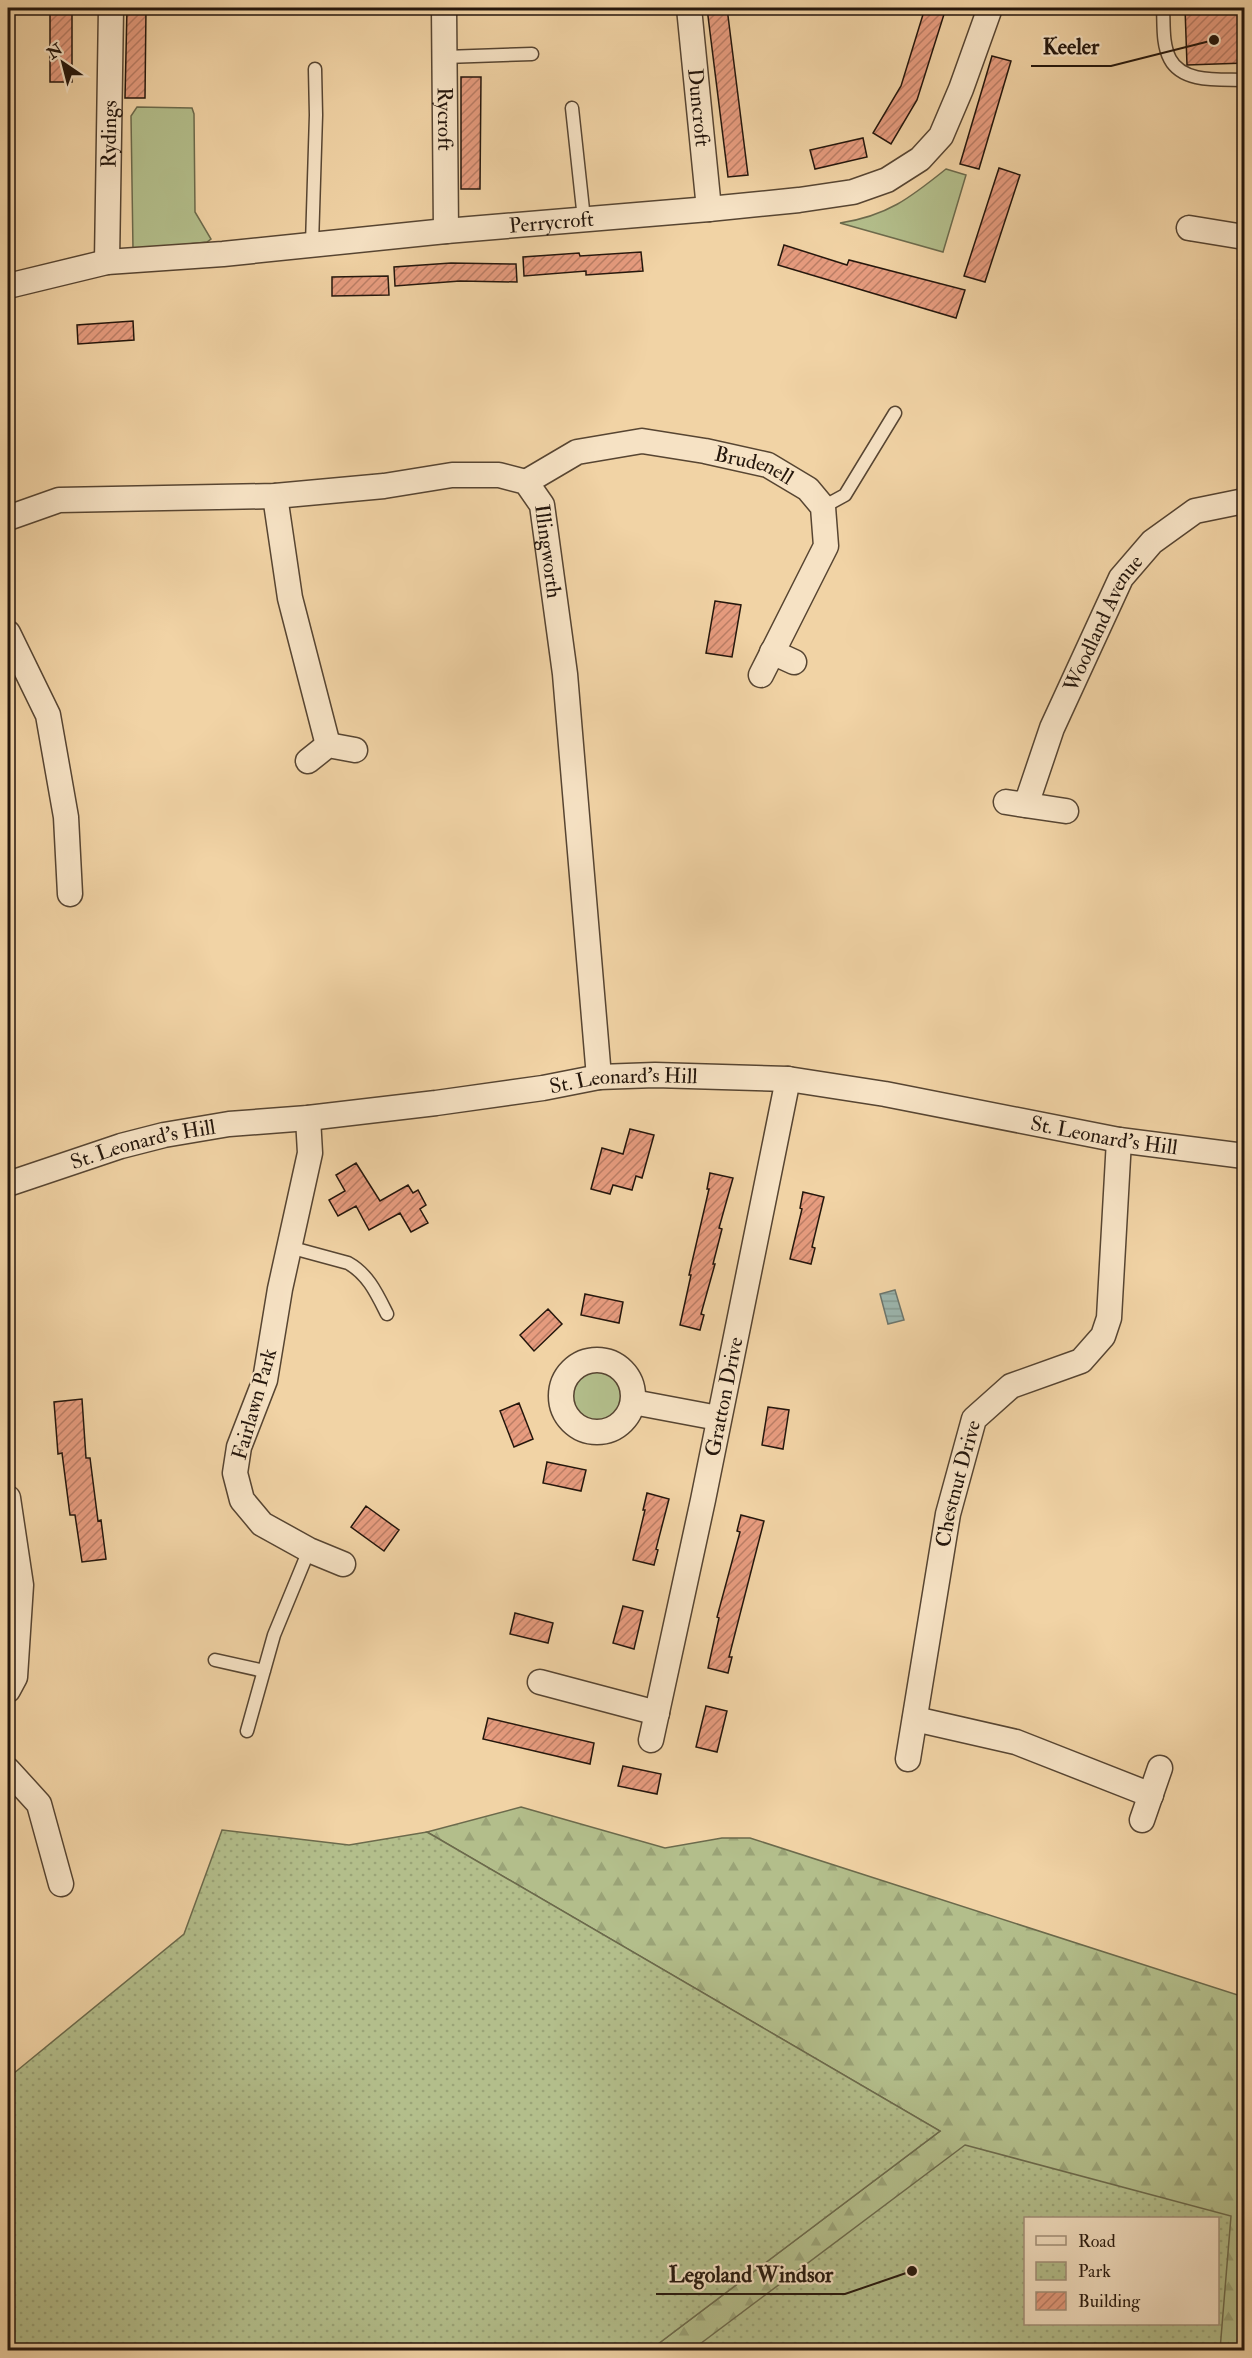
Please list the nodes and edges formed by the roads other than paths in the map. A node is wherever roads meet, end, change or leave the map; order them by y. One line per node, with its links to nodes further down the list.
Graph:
1 (111, 8): 17 (street, Rydings)
2 (444, 8): 7 (street, Rycroft)
3 (689, 8): 11 (street, Duncroft)
4 (990, 8): 11 (street, Perrycroft)
5 (1163, 8): 9 (lane)
6 (532, 54): 7 (lane)
7 (445, 57): 14 (street, Rycroft)
8 (315, 69): 16 (lane)
9 (1245, 80)
10 (572, 108): 12 (lane)
11 (709, 209): 12 (street, Perrycroft)
12 (584, 219): 14 (street, Perrycroft)
13 (1189, 228): 15 (street)
14 (446, 231): 16 (street, Perrycroft)
15 (1245, 237)
16 (312, 244): 17 (street, Perrycroft)
17 (107, 261): 18 (street, Perrycroft)
18 (8, 286)
19 (895, 413): 23 (lane)
20 (526, 482): 21 (street, Illingworth); 23 (street, Brudenell); 34 (street, Illingworth)
21 (275, 496): 24 (street, Illingworth); 29 (street)
22 (1245, 501): 32 (street, Woodland Avenue)
23 (823, 507): 26 (street)
24 (8, 518)
25 (8, 633): 33 (street)
26 (772, 652): 27 (street); 28 (street)
27 (794, 663)
28 (761, 675)
29 (328, 745): 30 (street); 31 (street)
30 (355, 750)
31 (308, 761)
32 (1066, 811)
33 (70, 894)
34 (599, 1077): 35 (street, St. Leonard's Hill); 36 (street, St. Leonard's Hill)
35 (788, 1079): 37 (street, St. Leonard's Hill); 43 (street, Gratton Drive)
36 (308, 1118): 39 (street, St. Leonard's Hill); 40 (street, Fairlawn Park)
37 (1119, 1140): 38 (street, St. Leonard's Hill); 52 (street, Chestnut Drive)
38 (1245, 1156)
39 (8, 1184)
40 (289, 1248): 41 (lane); 45 (street, Fairlawn Park)
41 (387, 1314)
42 (633, 1402): 43 (street)
43 (718, 1418): 51 (street, Gratton Drive)
44 (8, 1498): 50 (street)
45 (309, 1550): 46 (street, Fairlawn Park); 48 (lane)
46 (343, 1564)
47 (215, 1659): 48 (lane)
48 (264, 1671): 53 (lane)
49 (540, 1682): 51 (street)
50 (8, 1690)
51 (657, 1713): 54 (street, Gratton Drive)
52 (915, 1719): 55 (street, Chestnut Drive); 58 (street)
53 (247, 1731)
54 (651, 1740)
55 (908, 1759)
56 (1160, 1768): 58 (street)
57 (8, 1770): 60 (street)
58 (1151, 1795): 59 (street)
59 (1142, 1820)
60 (61, 1884)

